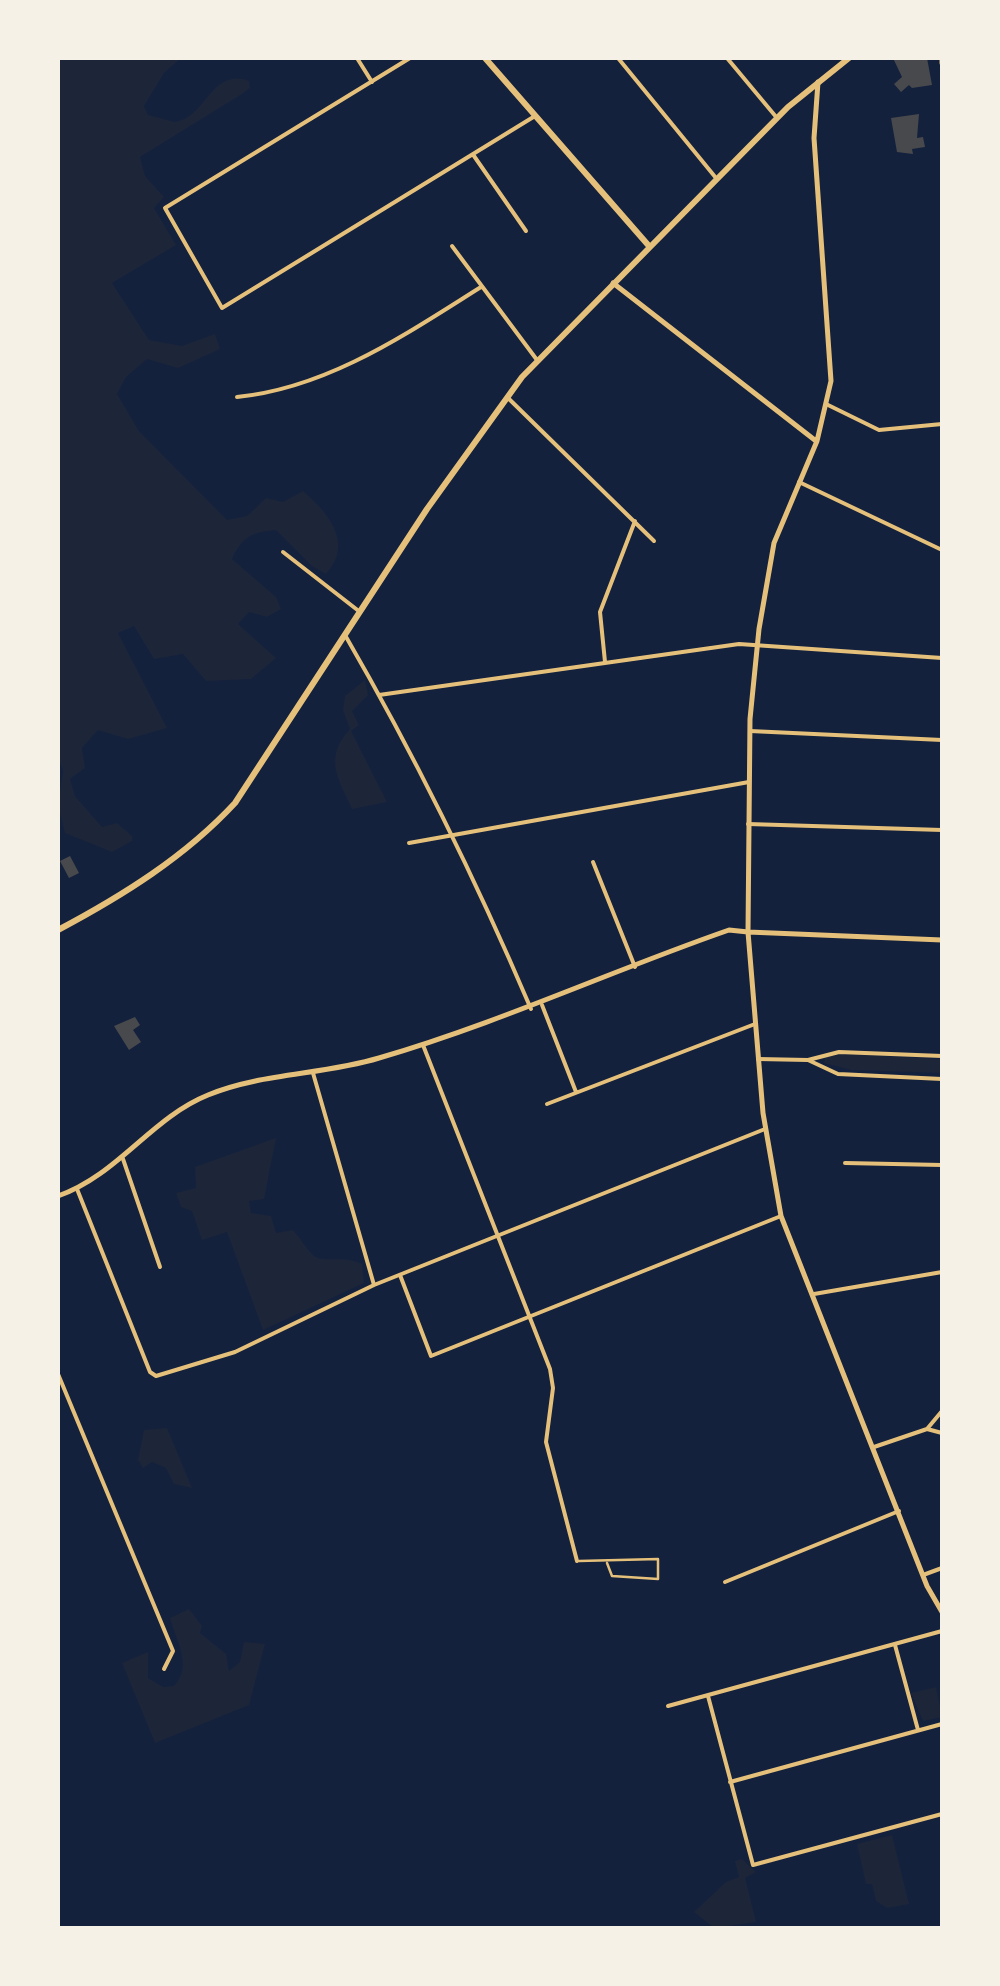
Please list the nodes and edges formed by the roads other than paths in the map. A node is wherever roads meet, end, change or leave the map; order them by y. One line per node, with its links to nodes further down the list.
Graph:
1 (358, 58): 7 (street)
2 (410, 58): 7 (street)
3 (485, 58): 9 (main road)
4 (618, 58): 12 (street)
5 (727, 58): 10 (street)
6 (850, 58): 8 (main road)
7 (372, 82): 11 (street)
8 (818, 82): 10 (main road); 21 (main road)
9 (536, 116): 11 (street); 15 (main road)
10 (778, 118): 12 (main road)
11 (474, 156): 13 (street)
12 (717, 178): 15 (main road)
13 (526, 231)
14 (452, 246): 17 (street)
15 (650, 246): 16 (main road)
16 (613, 283): 18 (main road); 23 (main road)
17 (482, 286): 18 (street); 19 (street)
18 (536, 360): 20 (main road)
19 (237, 397)
20 (506, 397): 25 (street); 29 (main road)
21 (826, 404): 22 (street); 23 (main road)
22 (942, 424)
23 (817, 441): 24 (main road)
24 (800, 482): 27 (street); 31 (main road)
25 (635, 520): 26 (street); 33 (street)
26 (654, 541)
27 (942, 550)
28 (283, 552): 29 (street)
29 (360, 612): 30 (main road)
30 (345, 635): 34 (street); 43 (main road)
31 (757, 644): 32 (street); 33 (street); 35 (main road)
32 (942, 658)
33 (605, 662): 34 (street)
34 (379, 695): 40 (street)
35 (750, 731): 36 (street); 37 (main road)
36 (942, 740)
37 (749, 782): 38 (main road); 40 (street)
38 (748, 824): 39 (street); 44 (main road)
39 (942, 830)
40 (454, 836): 41 (street); 48 (street)
41 (409, 843)
42 (594, 862): 46 (street)
43 (58, 930)
44 (748, 932): 45 (main road); 46 (main road); 49 (main road)
45 (942, 940)
46 (635, 966): 47 (main road)
47 (542, 1005): 48 (main road); 56 (street)
48 (531, 1008): 50 (main road)
49 (755, 1024): 52 (main road); 56 (street)
50 (423, 1044): 54 (main road); 65 (street)
51 (942, 1056): 53 (street)
52 (758, 1058): 53 (street); 58 (main road)
53 (808, 1060): 55 (street)
54 (312, 1073): 59 (main road); 69 (street)
55 (942, 1079)
56 (576, 1092): 57 (street)
57 (547, 1104)
58 (766, 1130): 64 (main road); 65 (street)
59 (123, 1159): 62 (main road); 66 (street)
60 (845, 1163): 61 (street)
61 (942, 1165)
62 (77, 1189): 63 (main road); 69 (street)
63 (58, 1196)
64 (781, 1216): 70 (main road); 71 (street)
65 (497, 1236): 68 (street); 71 (street)
66 (160, 1267)
67 (942, 1272): 70 (street)
68 (400, 1275): 69 (street); 71 (street)
69 (374, 1285)
70 (812, 1295): 76 (main road)
71 (530, 1317): 78 (street)
72 (58, 1374): 86 (street)
73 (942, 1411): 74 (street)
74 (927, 1429): 75 (street); 76 (street)
75 (942, 1433)
76 (874, 1447): 77 (main road)
77 (899, 1511): 81 (main road); 82 (street)
78 (577, 1561): 79 (lane)
79 (607, 1563): 79 (lane)
80 (942, 1568): 81 (street)
81 (923, 1575): 83 (main road)
82 (725, 1582)
83 (942, 1612)
84 (942, 1631): 85 (street)
85 (895, 1644): 87 (street); 90 (street)
86 (164, 1669)
87 (708, 1696): 88 (street); 91 (street)
88 (668, 1706)
89 (942, 1724): 90 (street)
90 (918, 1730): 91 (street)
91 (728, 1782): 92 (street)
92 (942, 1814)

